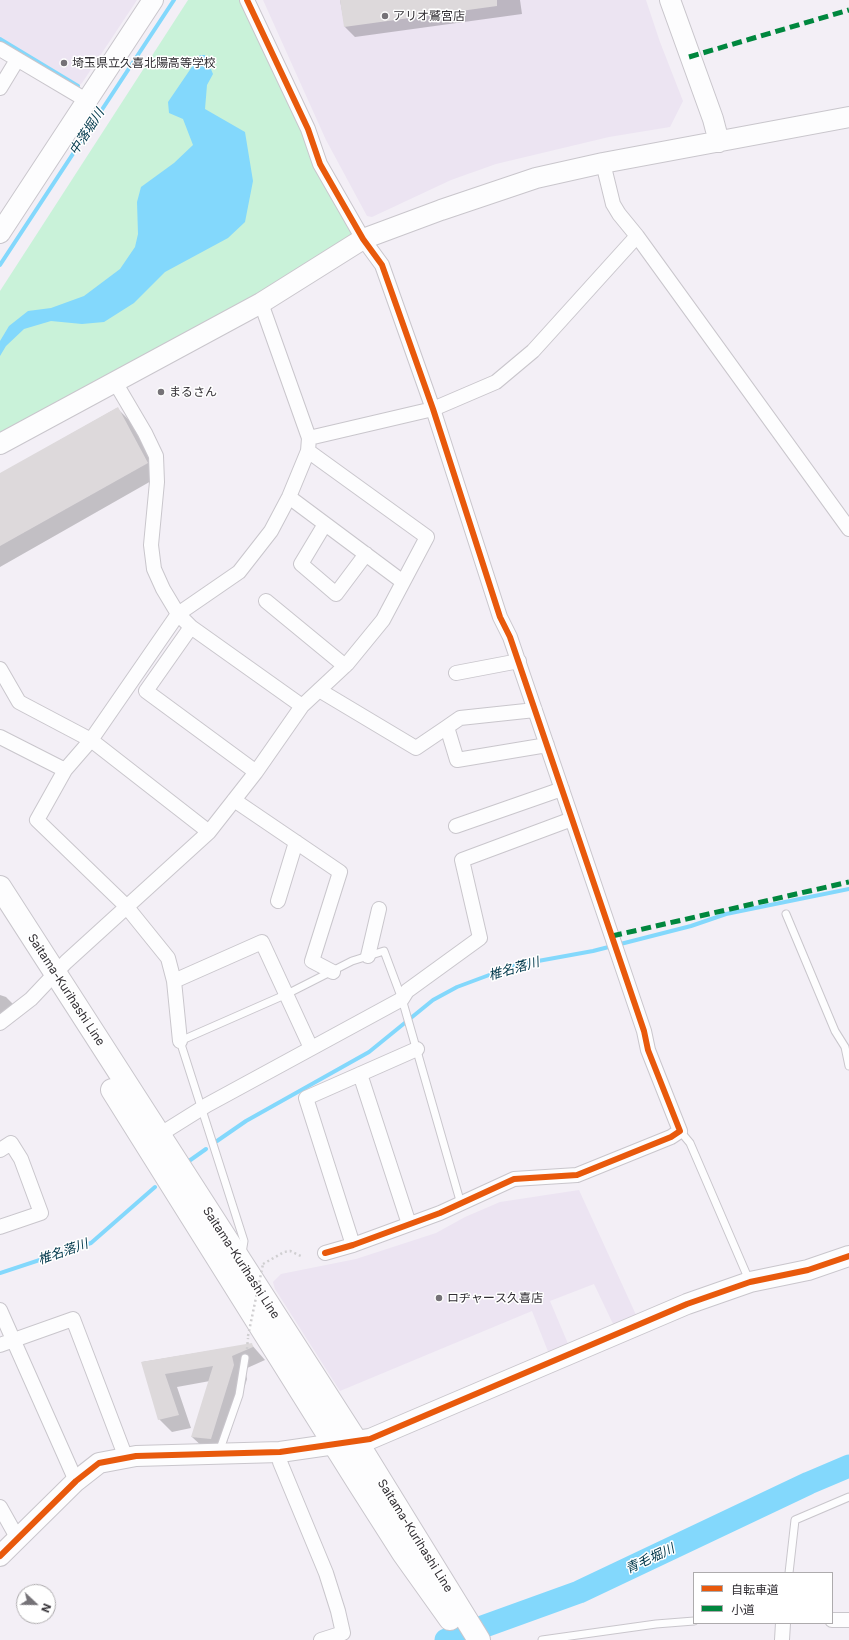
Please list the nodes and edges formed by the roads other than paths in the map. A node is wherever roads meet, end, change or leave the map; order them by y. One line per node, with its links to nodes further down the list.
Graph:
1 (153, 0): 7 (street)
2 (247, 0): 13 (street)
3 (670, 0): 9 (street)
4 (0, 49): 5 (street)
5 (17, 60): 6 (street); 7 (street)
6 (0, 88)
7 (86, 100): 11 (street)
8 (849, 117): 9 (street)
9 (719, 142): 10 (street)
10 (603, 163): 12 (street); 13 (street)
11 (0, 233)
12 (637, 236): 16 (street); 21 (street)
13 (363, 240): 14 (street); 16 (street)
14 (261, 303): 15 (street); 18 (street)
15 (115, 382): 17 (street); 25 (street)
16 (433, 409): 18 (street); 27 (street)
17 (0, 444)
18 (308, 445): 19 (street); 23 (street)
19 (289, 497): 20 (street); 25 (street)
20 (325, 524): 22 (street); 22 (street)
21 (849, 530)
22 (366, 554): 23 (street)
23 (403, 582): 28 (street)
24 (266, 602): 28 (street)
25 (178, 614): 26 (street); 36 (street)
26 (191, 627): 32 (street); 39 (street)
27 (519, 661): 30 (street); 33 (street)
28 (345, 666): 31 (street)
29 (0, 669): 36 (street)
30 (456, 673)
31 (319, 690): 32 (street); 34 (street)
32 (302, 706): 39 (street)
33 (535, 710): 34 (street); 37 (street)
34 (447, 727): 37 (street)
35 (0, 737): 38 (street)
36 (91, 740): 38 (street); 44 (street)
37 (547, 745): 40 (street)
38 (65, 770): 48 (street)
39 (256, 772): 41 (street)
40 (562, 789): 42 (street); 43 (street)
41 (234, 800): 44 (street); 45 (street)
42 (572, 819): 57 (street); 65 (street)
43 (456, 826)
44 (209, 832): 48 (street)
45 (296, 842): 47 (street); 53 (street)
46 (0, 887): 54 (main road, Saitama-Kurihashi Line)
47 (278, 901)
48 (126, 906): 54 (street); 55 (street)
49 (378, 909): 52 (street)
50 (0, 913): 54 (main road, Saitama-Kurihashi Line)
51 (786, 914): 62 (lane)
52 (368, 956): 53 (lane); 57 (lane)
53 (333, 972): 56 (lane)
54 (50, 978): 58 (street); 66 (main road, Saitama-Kurihashi Line); 81 (main road, Saitama-Kurihashi Line)
55 (174, 981): 56 (street); 59 (street)
56 (287, 994): 59 (lane); 60 (street)
57 (402, 999): 60 (street); 61 (lane)
58 (0, 1023)
59 (180, 1041): 64 (lane)
60 (311, 1048): 64 (street)
61 (417, 1049): 63 (street); 68 (lane)
62 (849, 1066)
63 (360, 1074): 69 (street); 71 (street)
64 (202, 1108): 66 (street); 74 (lane)
65 (680, 1131): 68 (street); 75 (lane)
66 (159, 1135): 74 (main road, Saitama-Kurihashi Line)
67 (0, 1150): 70 (street)
68 (461, 1204): 69 (street)
69 (409, 1224): 71 (street)
70 (0, 1227)
71 (353, 1245): 72 (street)
72 (325, 1253)
73 (849, 1256): 75 (street)
74 (241, 1262): 80 (main road, Saitama-Kurihashi Line)
75 (750, 1282): 80 (street)
76 (0, 1310): 77 (street)
77 (13, 1340): 78 (street); 84 (street); 85 (street)
78 (0, 1346)
79 (246, 1355): 83 (lane)
80 (357, 1442): 81 (street); 91 (main road, Saitama-Kurihashi Line)
81 (335, 1446): 82 (street); 91 (main road, Saitama-Kurihashi Line)
82 (280, 1452): 83 (street); 96 (street)
83 (219, 1454): 84 (street)
84 (126, 1458): 85 (street)
85 (76, 1481): 88 (street)
86 (849, 1497): 90 (lane)
87 (0, 1507): 88 (street)
88 (18, 1539): 89 (street)
89 (0, 1556)
90 (789, 1572)
91 (449, 1604): 98 (main road, Saitama-Kurihashi Line); 99 (main road, Saitama-Kurihashi Line)
92 (833, 1620): 93 (street)
93 (849, 1620)
94 (693, 1621): 100 (lane)
95 (783, 1624): 101 (street)
96 (345, 1636): 97 (street)
97 (321, 1640)
98 (463, 1640)
99 (479, 1640)
100 (542, 1640)
101 (782, 1640)

